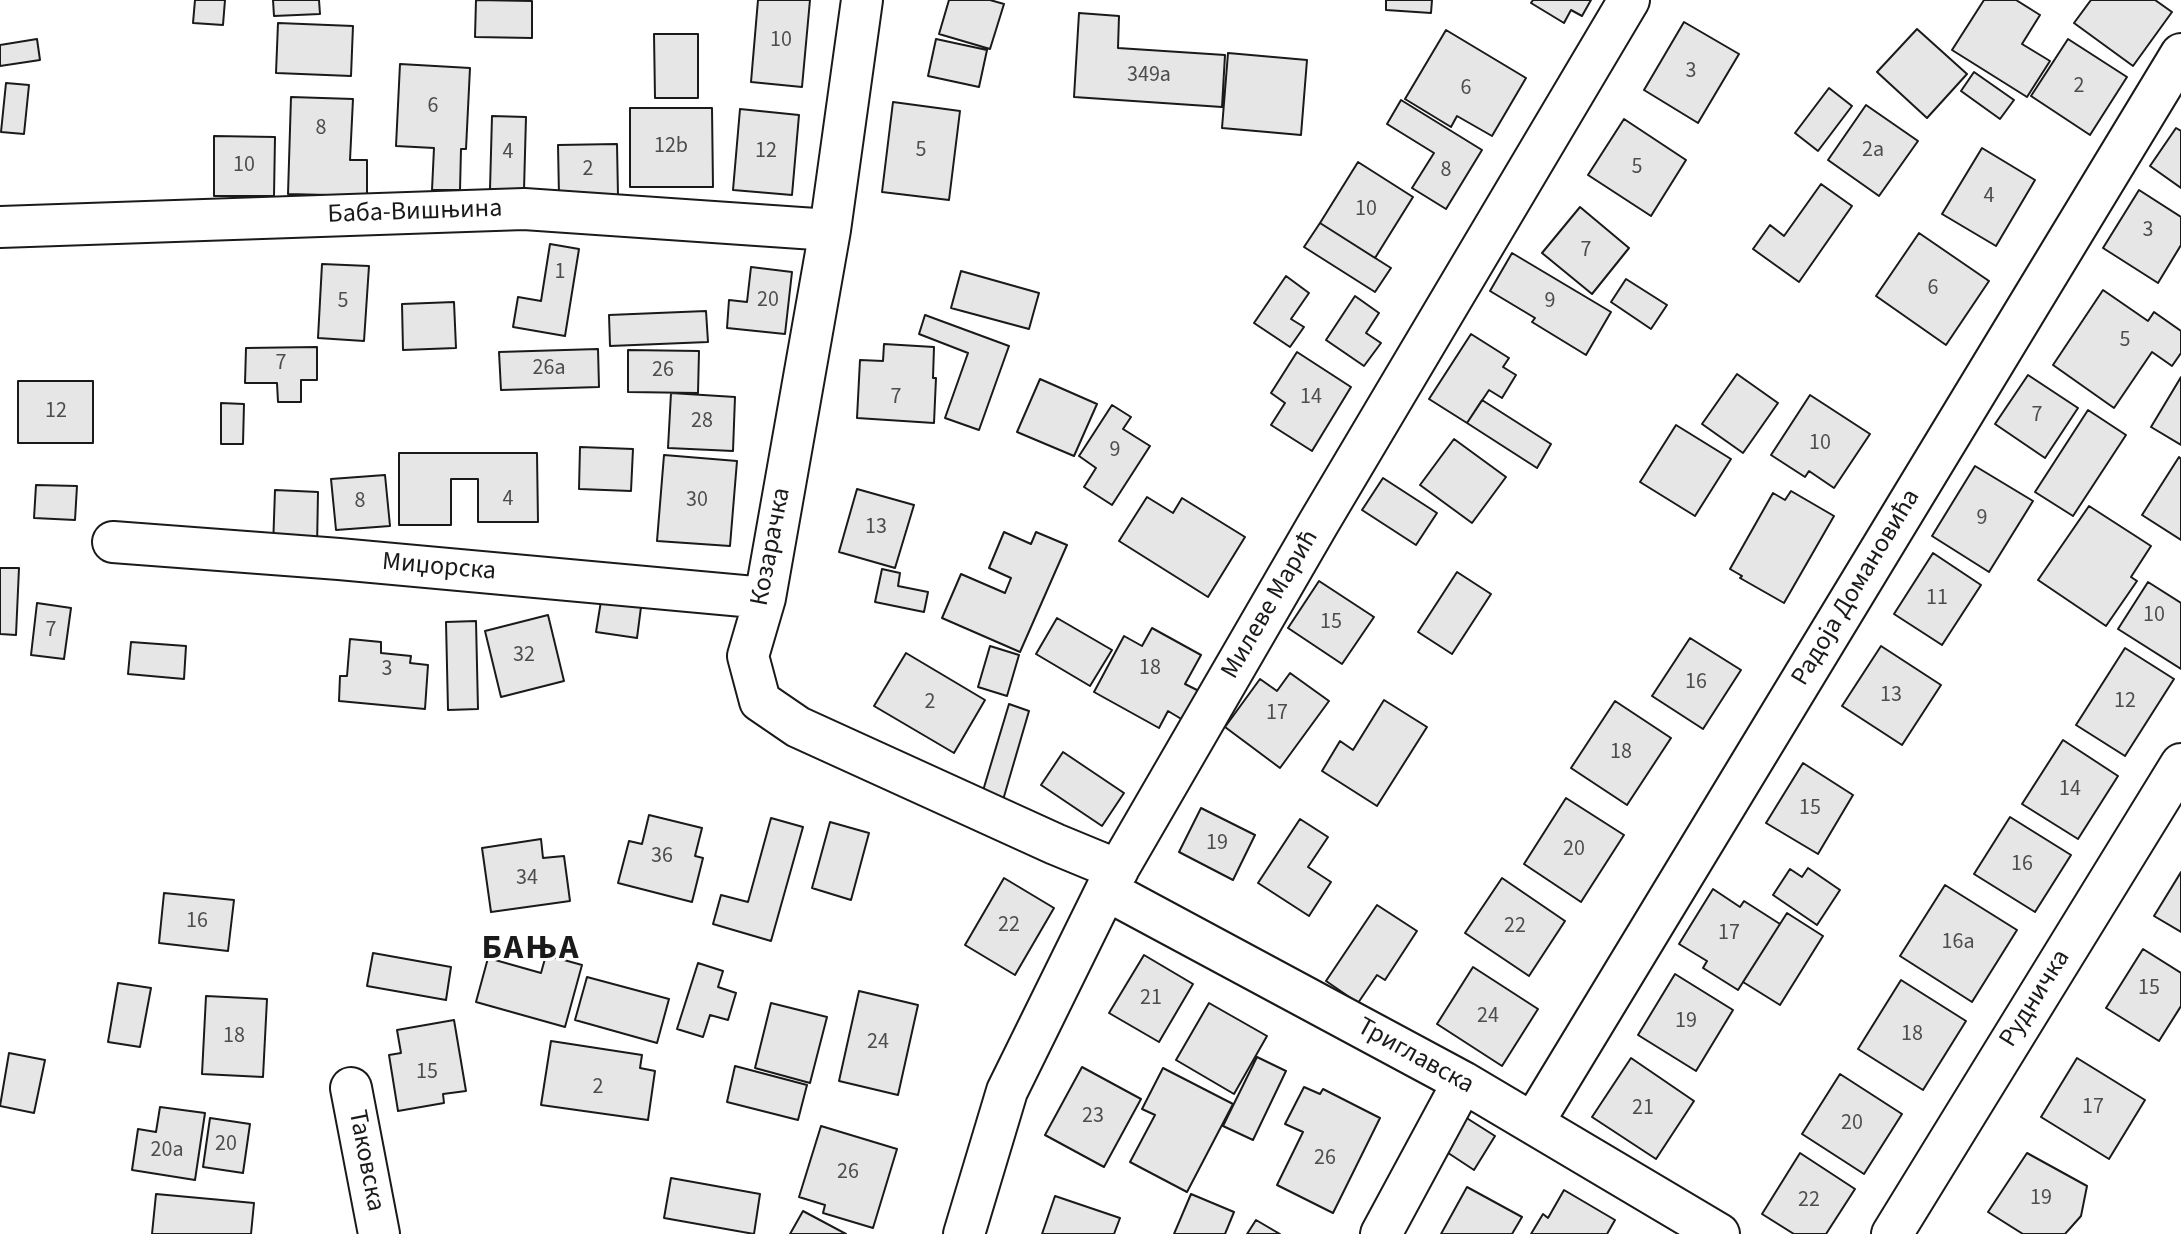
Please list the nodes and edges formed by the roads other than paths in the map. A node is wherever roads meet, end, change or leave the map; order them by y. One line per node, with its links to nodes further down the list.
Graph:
1 (862, 0): 5 (street, Козарачка)
2 (1629, 0): 9 (street, Милеве Марић)
3 (2181, 54): 12 (street, Радоја Домановића)
4 (0, 227): 5 (street, Баба-Вишњина)
5 (830, 230): 7 (street, Козарачка)
6 (113, 542): 7 (street, Миџорска)
7 (765, 598): 9 (street, Козарачка)
8 (2181, 764): 17 (street, Рудничка)
9 (1112, 880): 10 (street, Триглавска); 14 (street, Милеве Марић)
10 (1463, 1082): 12 (street, Триглавска); 15 (street)
11 (351, 1088): 13 (street, Таковска)
12 (1533, 1123): 16 (street, Триглавска)
13 (379, 1234)
14 (964, 1234)
15 (1381, 1234)
16 (1719, 1234)
17 (1892, 1234)

